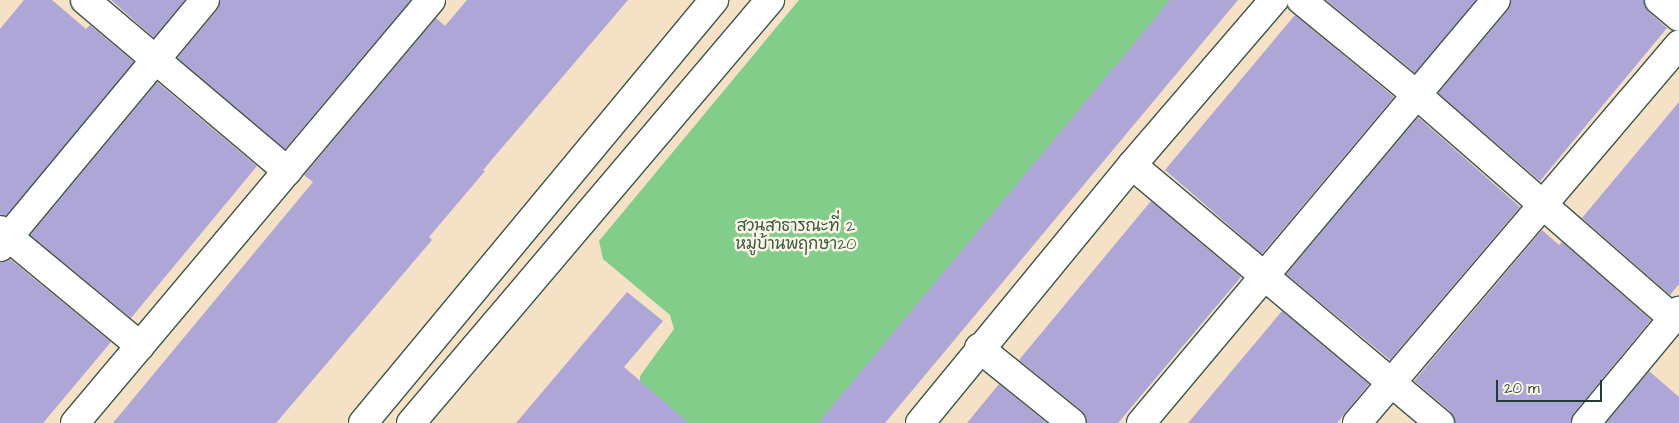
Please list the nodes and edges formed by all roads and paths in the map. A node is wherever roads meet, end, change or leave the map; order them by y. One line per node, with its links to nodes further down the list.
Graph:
1 (85, 0): 12 (street)
2 (205, 0): 12 (street)
3 (431, 0): 15 (street)
4 (714, 0): 24 (street)
5 (770, 0): 25 (street)
6 (1274, 0): 14 (street)
7 (1301, 0): 13 (street)
8 (1496, 0): 13 (street)
9 (1658, 0): 10 (street)
10 (1679, 17)
11 (1679, 46): 16 (street)
12 (155, 60): 15 (street); 17 (street)
13 (1417, 95): 16 (street); 18 (street)
14 (1132, 165): 18 (street); 21 (street)
15 (287, 171): 20 (street)
16 (1542, 204): 19 (street); 22 (street)
17 (3, 238): 20 (street)
18 (1265, 275): 22 (street); 28 (street)
19 (1676, 314): 31 (street)
20 (140, 346): 23 (street)
21 (979, 348): 26 (street); 27 (street)
22 (1393, 380): 29 (street); 30 (street)
23 (75, 423)
24 (362, 423)
25 (411, 423)
26 (920, 423)
27 (1072, 423)
28 (1141, 423)
29 (1357, 423)
30 (1440, 423)
31 (1586, 423)

